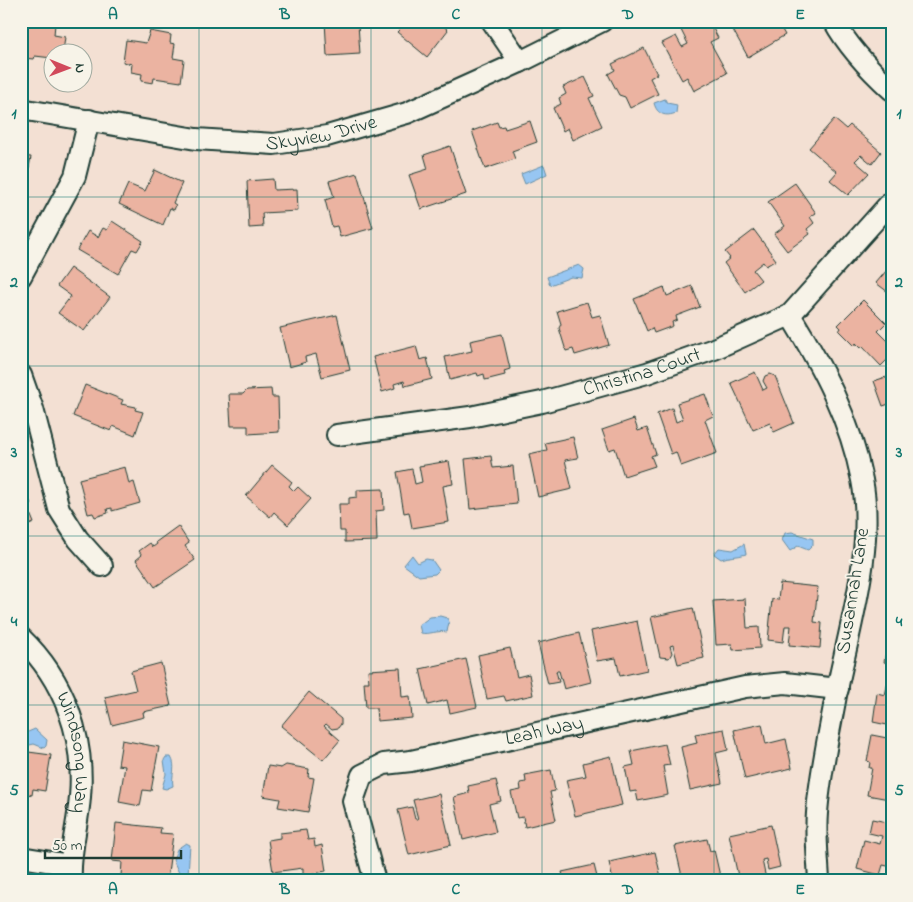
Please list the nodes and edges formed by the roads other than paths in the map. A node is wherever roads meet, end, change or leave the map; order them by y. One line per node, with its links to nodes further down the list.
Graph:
1 (492, 21): 4 (street)
2 (602, 21): 4 (street, Skyview Drive)
3 (834, 21): 5 (street)
4 (520, 62): 7 (street, Skyview Drive)
5 (892, 90)
6 (21, 109): 7 (street, Skyview Drive)
7 (90, 120): 9 (street)
8 (892, 201): 10 (street, Christina Court)
9 (21, 276)
10 (790, 315): 12 (street, Christina Court); 15 (street, Susannah Lane)
11 (21, 375): 13 (street)
12 (337, 435)
13 (102, 566)
14 (21, 638): 17 (street, Windsong Way)
15 (838, 689): 18 (street, Leah Way); 19 (street, Susannah Lane)
16 (21, 857): 17 (street)
17 (71, 873)
18 (375, 881)
19 (819, 881)

